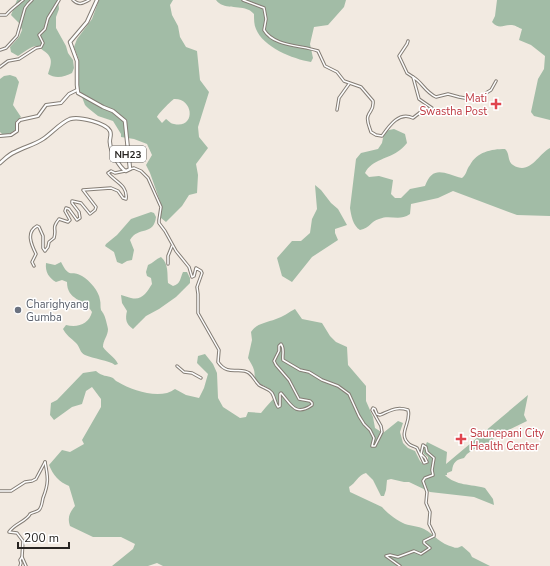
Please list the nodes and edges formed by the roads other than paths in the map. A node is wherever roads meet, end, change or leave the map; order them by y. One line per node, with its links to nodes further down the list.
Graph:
1 (23, 0): 8 (street)
2 (32, 0): 10 (street)
3 (59, 0): 11 (street)
4 (73, 0): 5 (street)
5 (89, 0)
6 (97, 0): 15 (main road)
7 (243, 0): 14 (street)
8 (0, 15)
9 (408, 41): 12 (street)
10 (0, 50)
11 (0, 67)
12 (413, 77): 13 (street); 14 (street)
13 (496, 81)
14 (349, 84): 16 (street)
15 (77, 90): 17 (main road); 19 (main road, NH23)
16 (337, 110)
17 (0, 136)
18 (0, 163): 20 (main road, NH23)
19 (130, 168): 20 (main road, NH23); 21 (street)
20 (125, 171): 23 (street)
21 (172, 246): 22 (street); 30 (street)
22 (168, 264)
23 (34, 266)
24 (177, 366): 25 (street)
25 (202, 378)
26 (0, 491): 27 (street)
27 (22, 558): 28 (street); 29 (street)
28 (20, 566)
29 (26, 566)
30 (400, 566)

